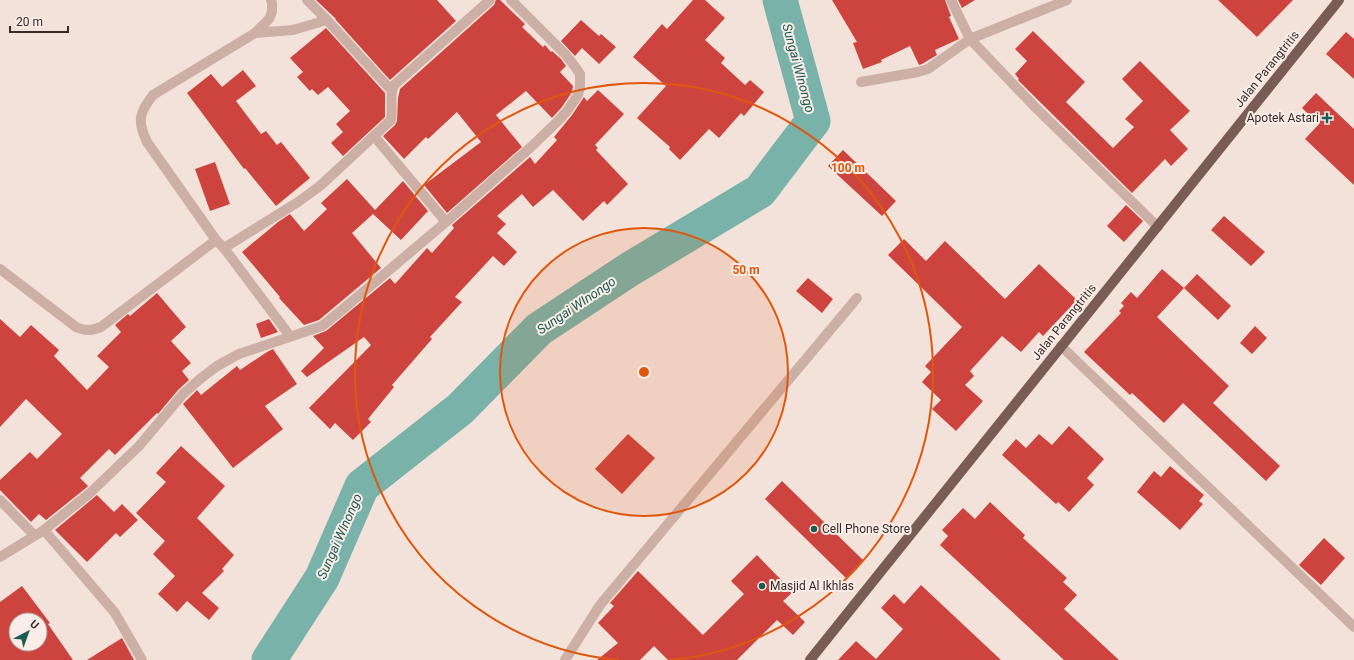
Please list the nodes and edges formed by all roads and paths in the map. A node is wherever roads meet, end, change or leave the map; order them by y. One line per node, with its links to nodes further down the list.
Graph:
1 (271, 0): 9 (street)
2 (307, 0): 8 (street)
3 (490, 0): 12 (street)
4 (511, 0): 14 (street)
5 (951, 0): 10 (street)
6 (1067, 0): 10 (street)
7 (1339, 0): 15 (main road, Jalan Parangtritis)
8 (327, 20): 9 (street); 12 (street)
9 (255, 33): 16 (street)
10 (970, 39): 11 (street); 15 (street)
11 (861, 82)
12 (391, 90): 13 (street)
13 (374, 136): 14 (street); 17 (street)
14 (446, 222): 20 (street)
15 (1158, 227): 21 (main road, Jalan Parangtritis)
16 (216, 240): 17 (street); 18 (street)
17 (224, 248): 20 (street)
18 (0, 269)
19 (857, 298): 27 (street)
20 (290, 336): 23 (street)
21 (1061, 346): 25 (street); 28 (main road, Jalan Parangtritis)
22 (0, 500): 23 (street)
23 (39, 533): 24 (street); 26 (street)
24 (0, 557)
25 (1354, 627)
26 (142, 660)
27 (565, 660)
28 (810, 660)

